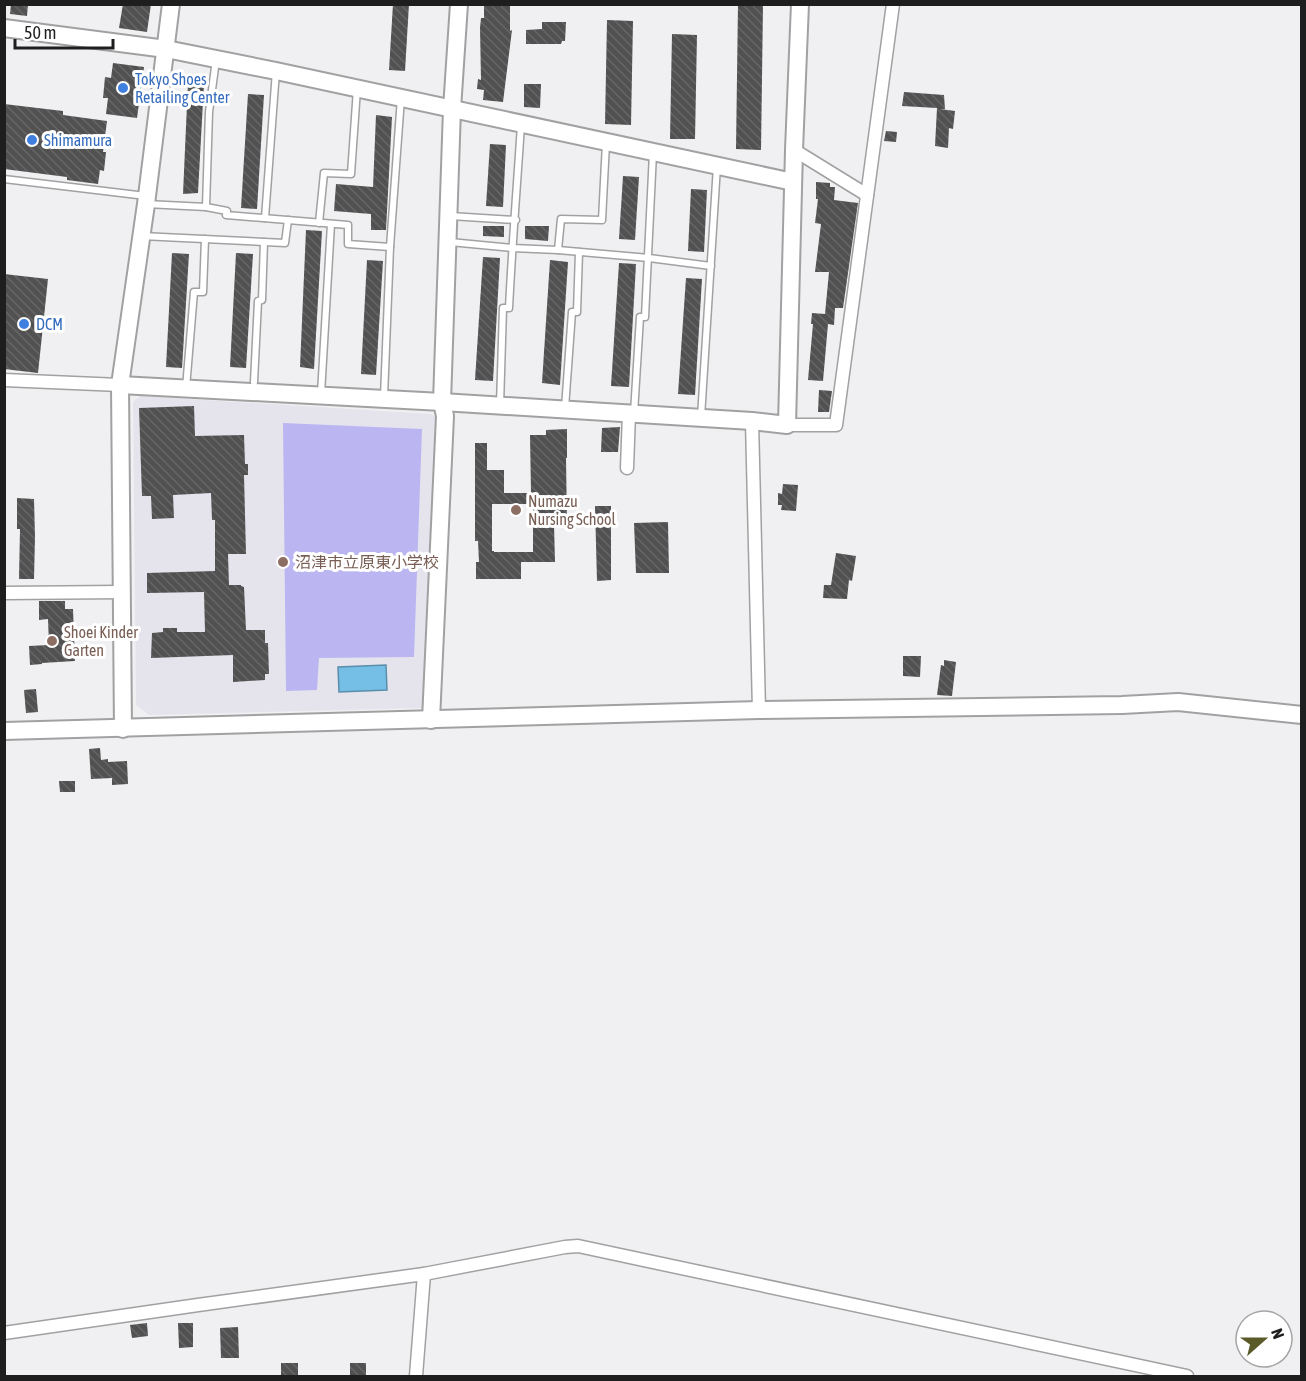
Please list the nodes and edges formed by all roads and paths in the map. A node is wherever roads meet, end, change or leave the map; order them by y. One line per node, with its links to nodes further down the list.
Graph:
1 (171, 4): 6 (street)
2 (459, 4): 11 (street)
3 (800, 4): 14 (street)
4 (893, 4): 19 (street)
5 (4, 28): 6 (street)
6 (166, 49): 7 (street); 20 (street)
7 (216, 59): 8 (street); 21 (lane)
8 (276, 71): 9 (street); 23 (lane)
9 (357, 88): 10 (street); 26 (lane)
10 (402, 98): 11 (street); 32 (lane)
11 (452, 110): 12 (street); 22 (street)
12 (521, 124): 13 (street); 25 (lane)
13 (606, 142): 15 (street); 34 (lane)
14 (794, 150): 18 (street); 19 (street)
15 (653, 152): 16 (street); 36 (lane)
16 (717, 166): 18 (street); 37 (lane)
17 (4, 179): 20 (lane)
18 (793, 182): 50 (street)
19 (867, 195): 50 (street)
20 (146, 200): 21 (lane); 28 (street)
21 (206, 207): 23 (lane)
22 (448, 216): 25 (lane); 31 (street)
23 (265, 218): 24 (lane)
24 (288, 220): 26 (lane); 30 (lane)
25 (516, 220): 33 (lane)
26 (319, 223): 27 (lane)
27 (331, 224): 32 (lane); 42 (lane)
28 (141, 236): 29 (lane); 40 (street)
29 (205, 239): 30 (lane); 41 (lane)
30 (264, 242): 39 (lane)
31 (447, 242): 33 (lane); 44 (street)
32 (390, 247): 43 (lane)
33 (512, 248): 34 (lane); 45 (lane)
34 (558, 250): 35 (lane)
35 (579, 252): 36 (lane); 46 (lane)
36 (649, 258): 37 (lane); 47 (lane)
37 (711, 266): 48 (lane)
38 (4, 380): 40 (street)
39 (254, 382)
40 (120, 385): 41 (street); 52 (street)
41 (186, 388): 42 (street)
42 (321, 396): 43 (street)
43 (384, 399): 44 (street)
44 (442, 402): 45 (street); 56 (street)
45 (500, 406): 46 (street)
46 (565, 410): 47 (street)
47 (631, 413): 48 (street); 51 (street)
48 (701, 418): 49 (street)
49 (752, 421): 50 (street); 54 (street)
50 (787, 425)
51 (627, 468)
52 (122, 592): 53 (street); 57 (street)
53 (4, 593)
54 (759, 710): 55 (street); 56 (street)
55 (1302, 715)
56 (431, 720): 57 (street)
57 (123, 729): 58 (street)
58 (4, 731)
59 (424, 1274): 60 (street); 61 (street); 62 (street)
60 (4, 1333)
61 (416, 1377)
62 (1187, 1377)

